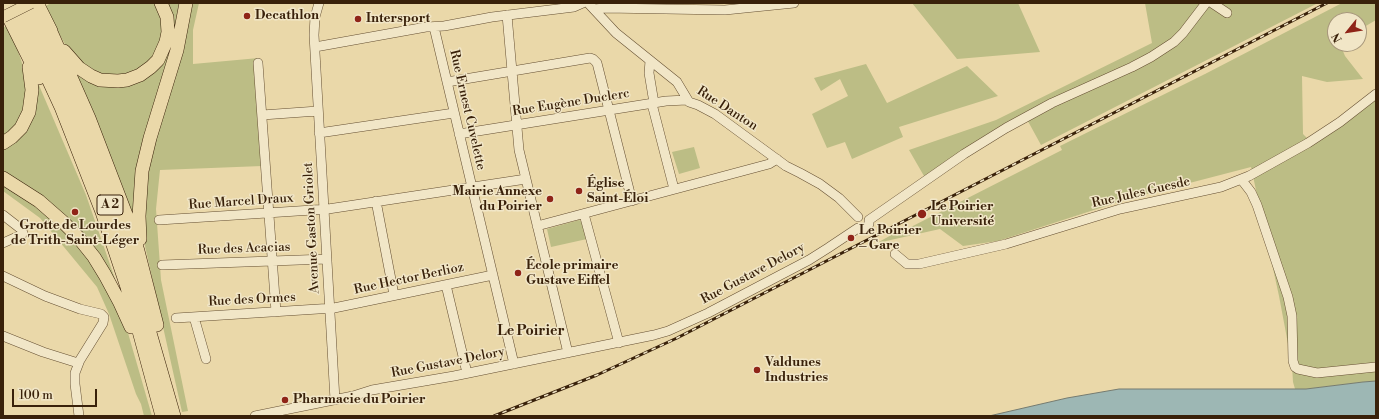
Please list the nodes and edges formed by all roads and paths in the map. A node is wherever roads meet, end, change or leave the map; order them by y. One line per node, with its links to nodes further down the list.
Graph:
1 (24, 3): 79 (highway, A 2)
2 (31, 3): 16 (main road, bridge)
3 (37, 3): 17 (highway)
4 (161, 3): 17 (highway)
5 (186, 3): 62 (highway)
6 (319, 3): 21 (street, Avenue Gaston Griolet)
7 (583, 3): 15 (street)
8 (794, 3): 13 (street)
9 (1199, 3): 20 (street)
10 (1206, 3): 20 (street)
11 (1212, 3): 14 (street)
12 (6, 5): 19 (highway); 69 (highway, A 2)
13 (591, 6): 22 (street, Rue Danton)
14 (1227, 13)
15 (507, 15): 18 (street); 24 (street)
16 (3, 17)
17 (48, 25): 62 (highway)
18 (434, 27): 21 (street); 25 (street, Rue Ernest Cuvelette)
19 (20, 40): 36 (highway); 69 (highway)
20 (1163, 48): 51 (street)
21 (315, 51): 30 (street, Avenue Gaston Griolet)
22 (650, 60): 27 (street, Rue Danton); 28 (street)
23 (258, 63): 32 (street)
24 (511, 71): 25 (street); 29 (street); 33 (street)
25 (447, 82): 31 (street, Rue Ernest Cuvelette)
26 (1376, 94): 40 (street, Rue Jules Guesde)
27 (687, 100): 28 (street, Rue Eugène Duclerc); 37 (street, Rue Danton)
28 (653, 103): 29 (street, Rue Eugène Duclerc); 42 (street)
29 (609, 110): 33 (street, Rue Eugène Duclerc); 44 (street)
30 (318, 111): 32 (street); 34 (street, Avenue Gaston Griolet)
31 (454, 113): 34 (street); 35 (street, Rue Ernest Cuvelette)
32 (262, 115): 46 (street)
33 (516, 125): 35 (street, Rue Eugène Duclerc); 39 (street)
34 (320, 133): 45 (street, Avenue Gaston Griolet)
35 (459, 134): 41 (street, Rue Ernest Cuvelette)
36 (3, 143)
37 (777, 159): 42 (street); 49 (street, Rue Danton)
38 (3, 178): 76 (highway)
39 (526, 179): 41 (street, Rue Marcel Draux); 52 (street)
40 (1241, 179): 55 (street, Rue Jules Guesde); 75 (street)
41 (472, 187): 43 (street, Rue Marcel Draux); 59 (street, Rue Ernest Cuvelette)
42 (674, 189): 44 (street)
43 (376, 201): 45 (street, Rue Marcel Draux); 63 (street)
44 (632, 201): 47 (street)
45 (324, 209): 46 (street, Rue Marcel Draux); 56 (street, Avenue Gaston Griolet)
46 (269, 213): 50 (street, Rue Marcel Draux); 57 (street)
47 (584, 214): 52 (street); 70 (street)
48 (3, 216): 54 (street)
49 (858, 217): 51 (street); 53 (street)
50 (159, 220)
51 (868, 220): 53 (street)
52 (537, 226): 71 (street)
53 (858, 228): 70 (street, Rue Gustave Delory)
54 (3, 242)
55 (895, 254)
56 (327, 259): 57 (street, Rue des Acacias); 64 (street, Avenue Gaston Griolet)
57 (272, 262): 58 (street, Rue des Acacias); 65 (street)
58 (162, 265)
59 (493, 275): 61 (street, Rue Hector Berlioz); 74 (street, Rue Ernest Cuvelette)
60 (3, 276): 73 (street)
61 (446, 285): 63 (street, Rue Hector Berlioz); 77 (street)
62 (148, 288): 79 (highway)
63 (394, 295): 64 (street, Rue Hector Berlioz)
64 (330, 308): 65 (street, Rue des Ormes); 78 (street, Avenue Gaston Griolet)
65 (276, 312): 66 (street, Rue des Ormes)
66 (194, 317): 67 (street, Rue des Ormes); 72 (street)
67 (176, 318)
68 (4, 338): 73 (street)
69 (141, 342): 76 (highway, A 2)
70 (619, 343): 71 (street, Rue Gustave Delory)
71 (568, 353): 74 (street, Rue Gustave Delory)
72 (206, 359)
73 (78, 363): 80 (street)
74 (514, 364): 77 (street, Rue Gustave Delory)
75 (1376, 367)
76 (148, 368): 79 (highway, A 2)
77 (467, 373): 78 (street, Rue Gustave Delory)
78 (335, 400): 81 (street, Rue Gustave Delory)
79 (173, 415)
80 (79, 416)
81 (255, 416)

